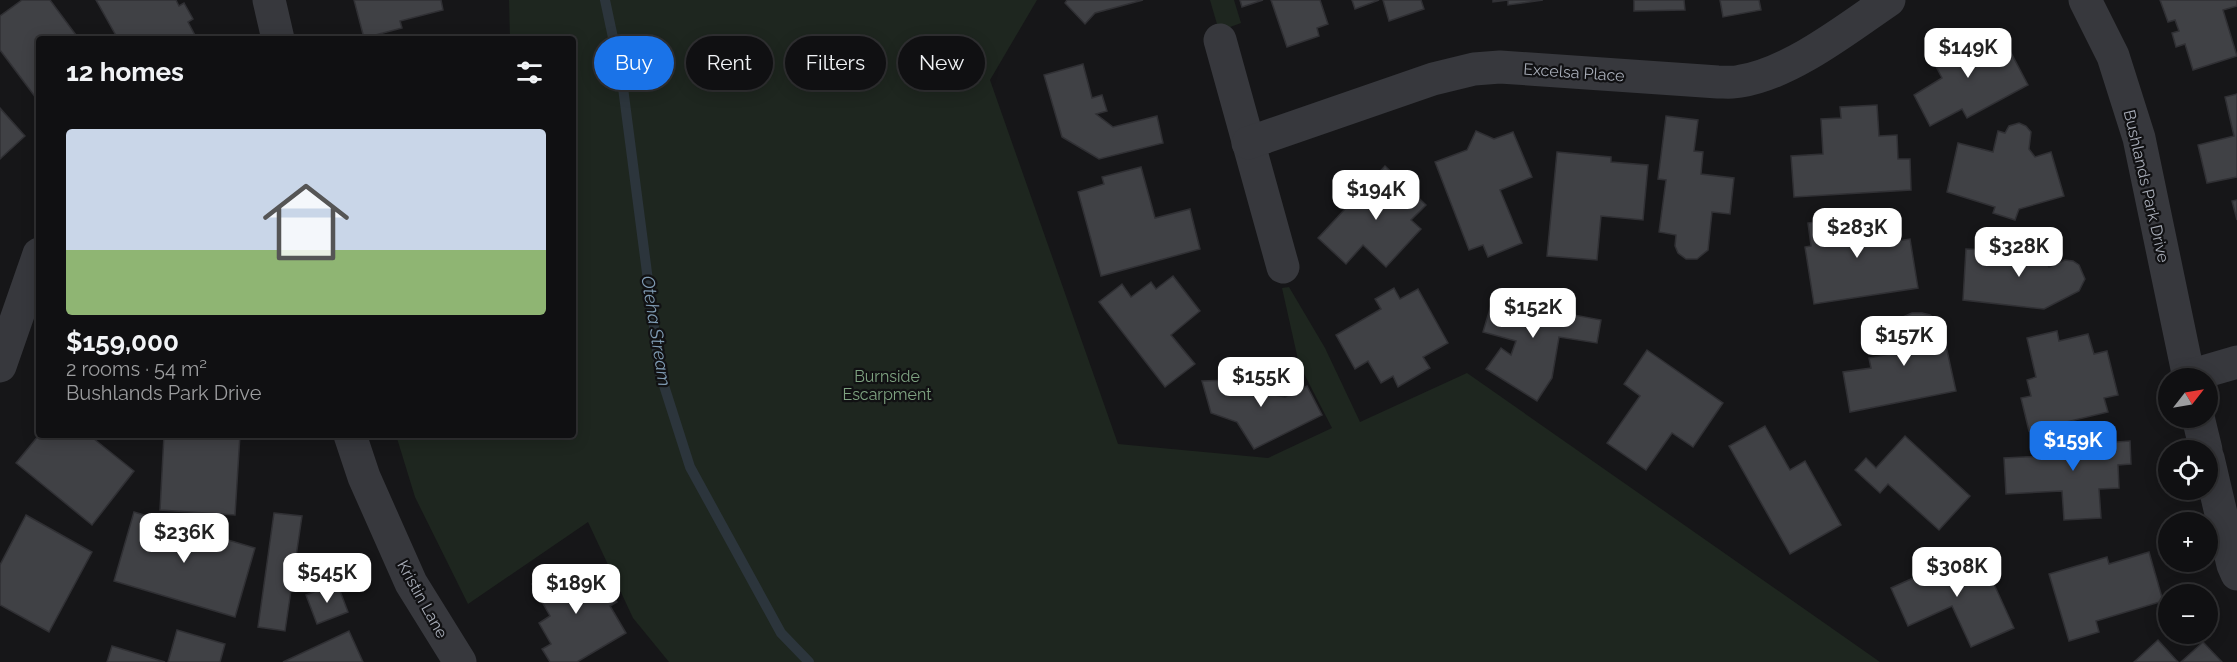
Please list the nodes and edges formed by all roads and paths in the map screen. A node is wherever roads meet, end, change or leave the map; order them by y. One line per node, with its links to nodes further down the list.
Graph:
1 (269, 0): 4 (street)
2 (1889, 0): 6 (street, Excelsa Place)
3 (2085, 0): 11 (street, Bushlands Park Drive)
4 (277, 36)
5 (1220, 40): 6 (street)
6 (1248, 143): 8 (street)
7 (36, 263): 10 (street)
8 (1283, 267)
9 (2237, 362): 12 (street)
10 (0, 366)
11 (2187, 368)
12 (2218, 368)
13 (351, 438): 16 (street, Kristin Lane)
14 (2218, 498): 15 (street)
15 (2237, 574)
16 (460, 662)

